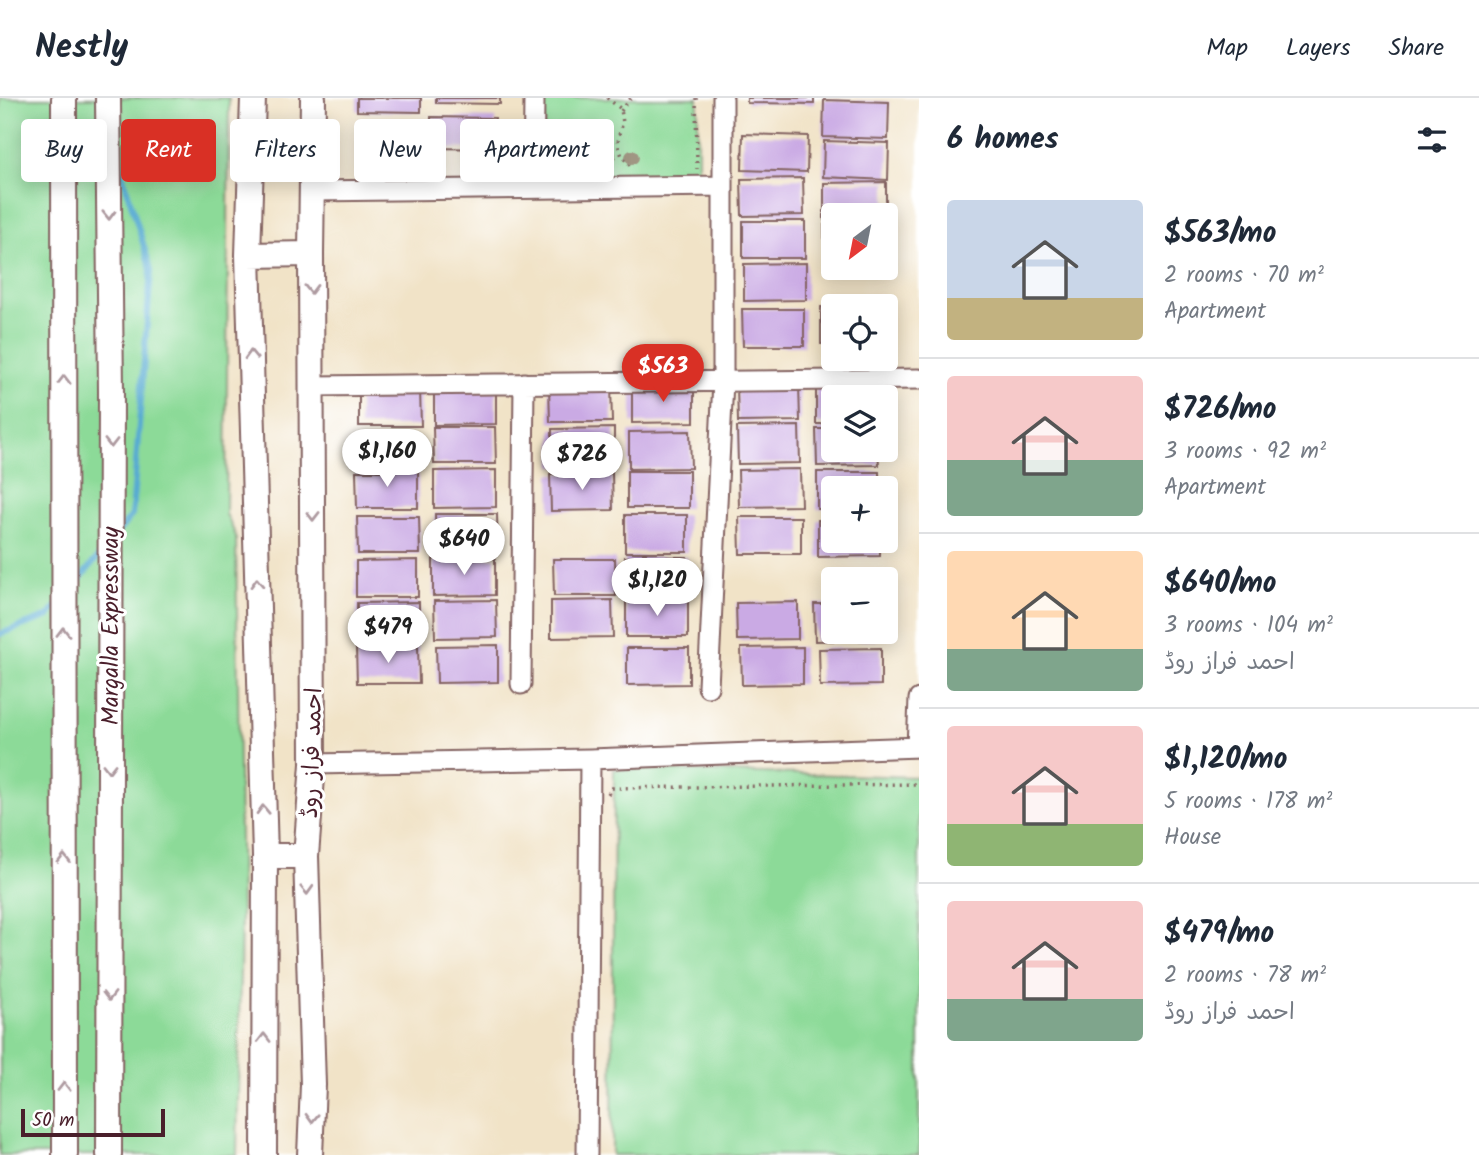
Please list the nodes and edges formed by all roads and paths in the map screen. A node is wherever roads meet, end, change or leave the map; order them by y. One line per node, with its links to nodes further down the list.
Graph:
1 (64, 98): 32 (main road, Margalla Expressway, one-way to 1)
2 (108, 98): 33 (main road, Margalla Expressway, one-way to 33)
3 (253, 98): 17 (main road, احمد فراز روڈ)
4 (313, 98): 15 (main road, احمد فراز روڈ)
5 (534, 98): 14 (street)
6 (607, 98): 10 (path)
7 (631, 98): 10 (path)
8 (696, 98): 12 (path)
9 (723, 98): 13 (street)
10 (621, 111): 11 (path)
11 (634, 170)
12 (697, 178)
13 (723, 186): 14 (street); 19 (street)
14 (533, 187): 15 (street)
15 (313, 191): 16 (main road, احمد فراز روڈ)
16 (311, 254): 17 (main road); 21 (main road, احمد فراز روڈ, one-way to 21)
17 (248, 255): 30 (main road, احمد فراز روڈ, one-way to 17)
18 (919, 379): 19 (street)
19 (723, 381): 20 (street); 23 (street)
20 (524, 383): 21 (street); 22 (street)
21 (313, 386): 27 (main road, احمد فراز روڈ, one-way to 27)
22 (521, 684)
23 (708, 688)
24 (919, 699): 25 (street)
25 (918, 747): 26 (street)
26 (590, 759): 27 (street); 36 (street)
27 (313, 764): 31 (main road, احمد فراز روڈ)
28 (919, 784): 29 (path)
29 (607, 796)
30 (265, 856): 31 (main road); 34 (main road, احمد فراز روڈ, one-way to 30)
31 (306, 856): 35 (main road, احمد فراز روڈ, one-way to 35)
32 (65, 1155)
33 (109, 1155)
34 (264, 1155)
35 (310, 1155)
36 (587, 1155)

